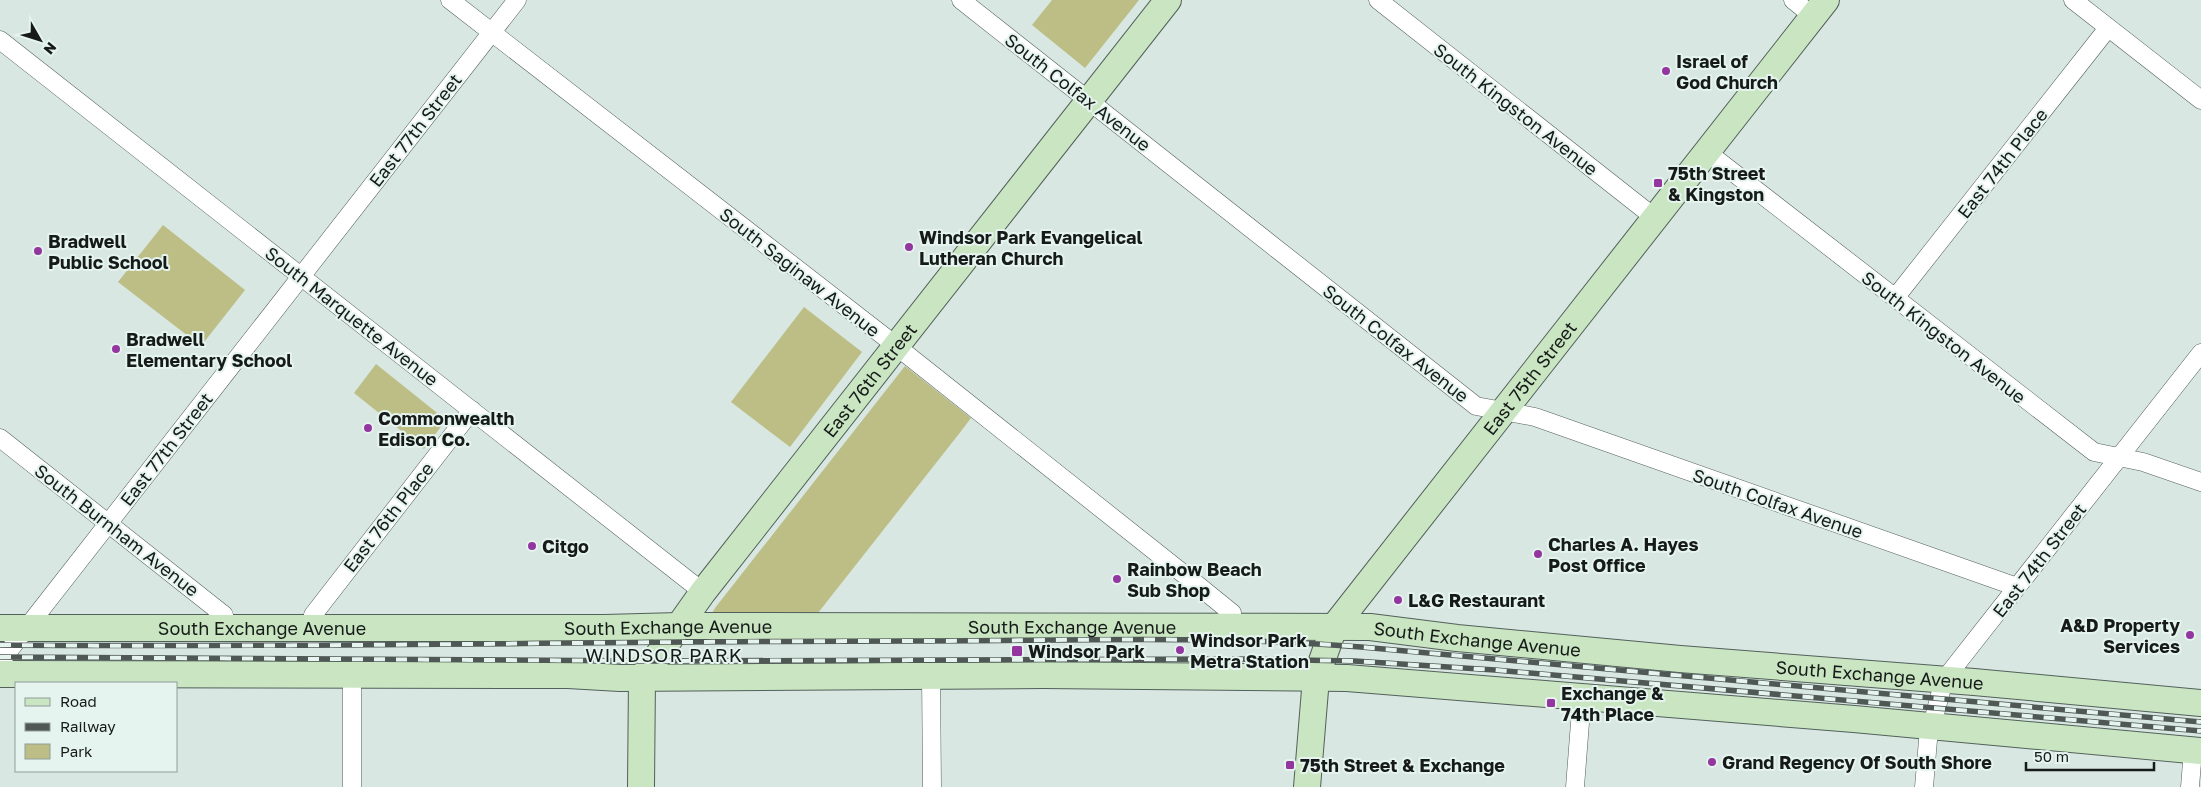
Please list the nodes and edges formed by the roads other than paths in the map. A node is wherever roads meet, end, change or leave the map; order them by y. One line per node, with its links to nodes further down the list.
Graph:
1 (450, 0): 10 (street, South Saginaw Avenue)
2 (517, 0): 10 (street, East 77th Street)
3 (961, 0): 13 (street, South Colfax Avenue)
4 (1168, 0): 13 (street, East 76th Street)
5 (1378, 0): 15 (street, South Kingston Avenue)
6 (1793, 0): 8 (street)
7 (2073, 0): 9 (street)
8 (1820, 8): 14 (street, East 75th Street)
9 (2108, 28): 12 (street); 17 (street, East 74th Place)
10 (491, 33): 16 (street, East 77th Street); 18 (street, South Saginaw Avenue)
11 (0, 40): 16 (street, South Marquette Avenue)
12 (2201, 100)
13 (1089, 101): 18 (street, East 76th Street); 21 (street, South Colfax Avenue)
14 (1707, 152): 15 (street, East 75th Street); 17 (street, South Kingston Avenue)
15 (1655, 218): 21 (street, East 75th Street)
16 (301, 276): 20 (street, South Marquette Avenue); 25 (street, East 77th Street)
17 (1895, 298): 23 (street, South Kingston Avenue)
18 (896, 347): 27 (street, East 76th Street); 29 (street, South Saginaw Avenue)
19 (2201, 353): 23 (street, East 74th Street)
20 (472, 410): 27 (street, South Marquette Avenue); 30 (street, East 76th Place)
21 (1504, 412): 26 (street, South Colfax Avenue); 31 (street, East 75th Street)
22 (0, 438): 25 (street, South Burnham Avenue)
23 (2119, 457): 24 (street, South Kingston Avenue); 26 (street, East 74th Street)
24 (2201, 482)
25 (108, 523): 33 (street, East 77th Street); 34 (street, South Burnham Avenue)
26 (2017, 587): 41 (street, East 74th Street)
27 (704, 592): 28 (street, East 76th Street)
28 (679, 626): 29 (street, South Exchange Avenue); 30 (street, South Exchange Avenue); 39 (street, East 76th Street)
29 (1232, 626): 31 (street, South Exchange Avenue)
30 (311, 627): 34 (street, South Exchange Avenue)
31 (1334, 627): 40 (street, East 75th Street); 41 (street, South Exchange Avenue)
32 (0, 628): 33 (street, South Exchange Avenue)
33 (26, 628): 34 (street, South Exchange Avenue); 35 (street, East 77th Street)
34 (225, 628)
35 (0, 662)
36 (0, 674): 37 (street)
37 (352, 675): 39 (street); 46 (street)
38 (931, 675): 39 (street); 40 (street); 48 (street)
39 (642, 678): 47 (street)
40 (1316, 678): 42 (street); 49 (street, East 75th Street)
41 (1944, 680): 43 (street, South Exchange Avenue); 44 (street, East 74th Street)
42 (1582, 697): 44 (street); 50 (street)
43 (2201, 703)
44 (1931, 726): 45 (street); 51 (street, East 74th Street)
45 (2197, 751): 52 (street)
46 (352, 787)
47 (641, 787)
48 (932, 787)
49 (1307, 787)
50 (1575, 787)
51 (1924, 787)
52 (2190, 787)

